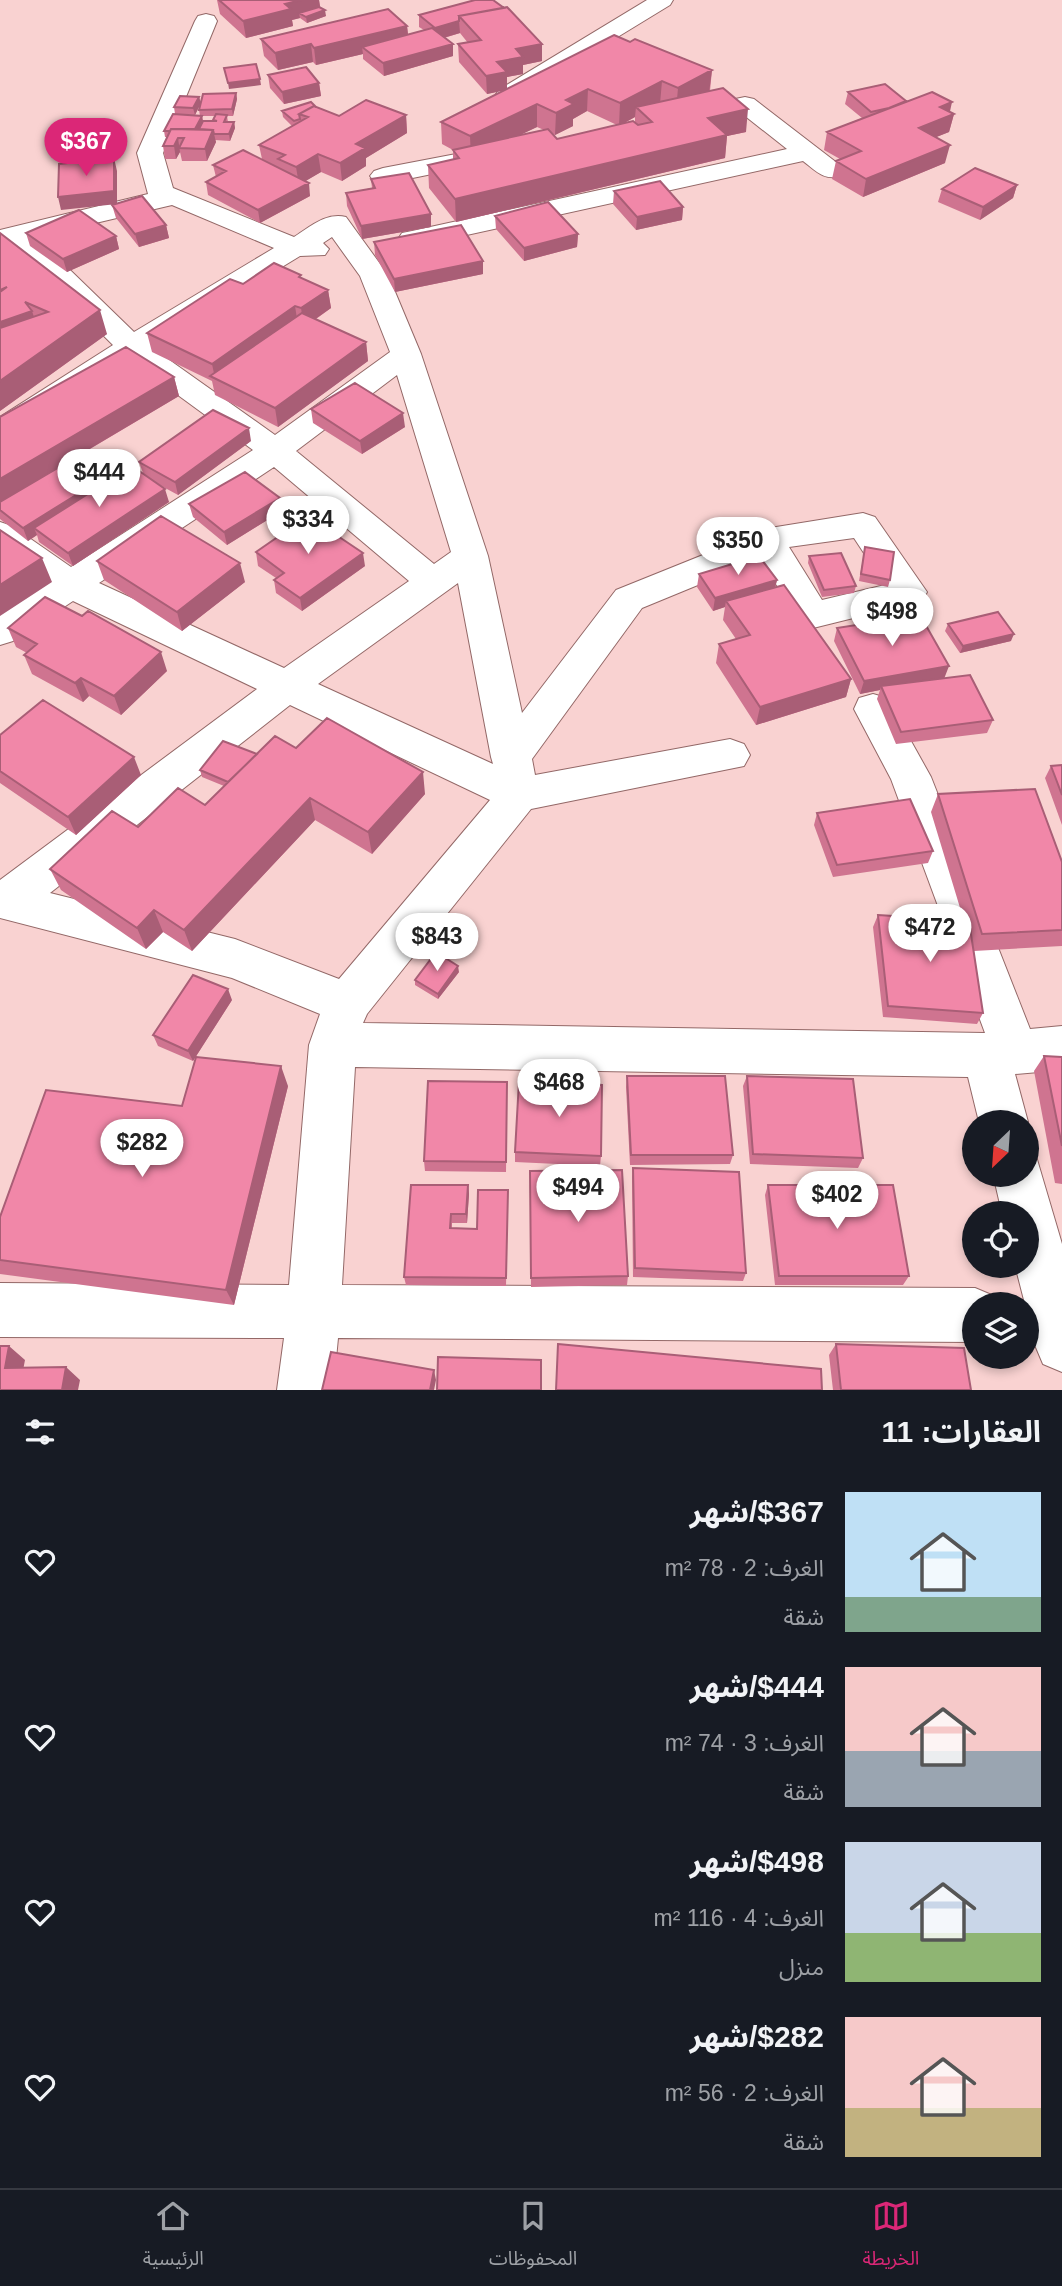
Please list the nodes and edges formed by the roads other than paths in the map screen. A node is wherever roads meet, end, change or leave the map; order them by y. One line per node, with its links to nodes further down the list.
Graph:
1 (662, 0): 3 (street)
2 (206, 21): 10 (street)
3 (485, 108)
4 (665, 120): 7 (street)
5 (429, 146): 9 (street)
6 (504, 152): 9 (street)
7 (808, 152): 8 (street); 14 (street)
8 (832, 171)
9 (383, 176): 11 (street)
10 (163, 199): 12 (street); 13 (street)
11 (352, 207): 13 (street); 14 (street)
12 (9, 237): 15 (street)
13 (297, 248): 14 (street); 15 (street)
14 (357, 251): 16 (street)
15 (131, 346): 17 (street); 18 (street)
16 (406, 354): 18 (street); 21 (street)
17 (0, 431)
18 (275, 451): 22 (street); 23 (street)
19 (0, 534): 23 (street)
20 (768, 542): 28 (street)
21 (470, 556): 22 (street); 28 (street)
22 (433, 582): 25 (street)
23 (69, 584): 24 (street); 25 (street)
24 (0, 631)
25 (289, 685): 29 (street); 30 (street)
26 (873, 709): 33 (street)
27 (730, 755): 29 (street)
28 (511, 757): 29 (street)
29 (519, 794): 31 (street)
30 (4, 900): 31 (street)
31 (340, 1024): 33 (street); 37 (street)
32 (1062, 1048): 33 (street)
33 (1001, 1053): 34 (street)
34 (1003, 1110)
35 (1021, 1187): 39 (street)
36 (0, 1310): 37 (street)
37 (314, 1311): 38 (street); 40 (street)
38 (962, 1315)
39 (1051, 1323)
40 (305, 1390)

